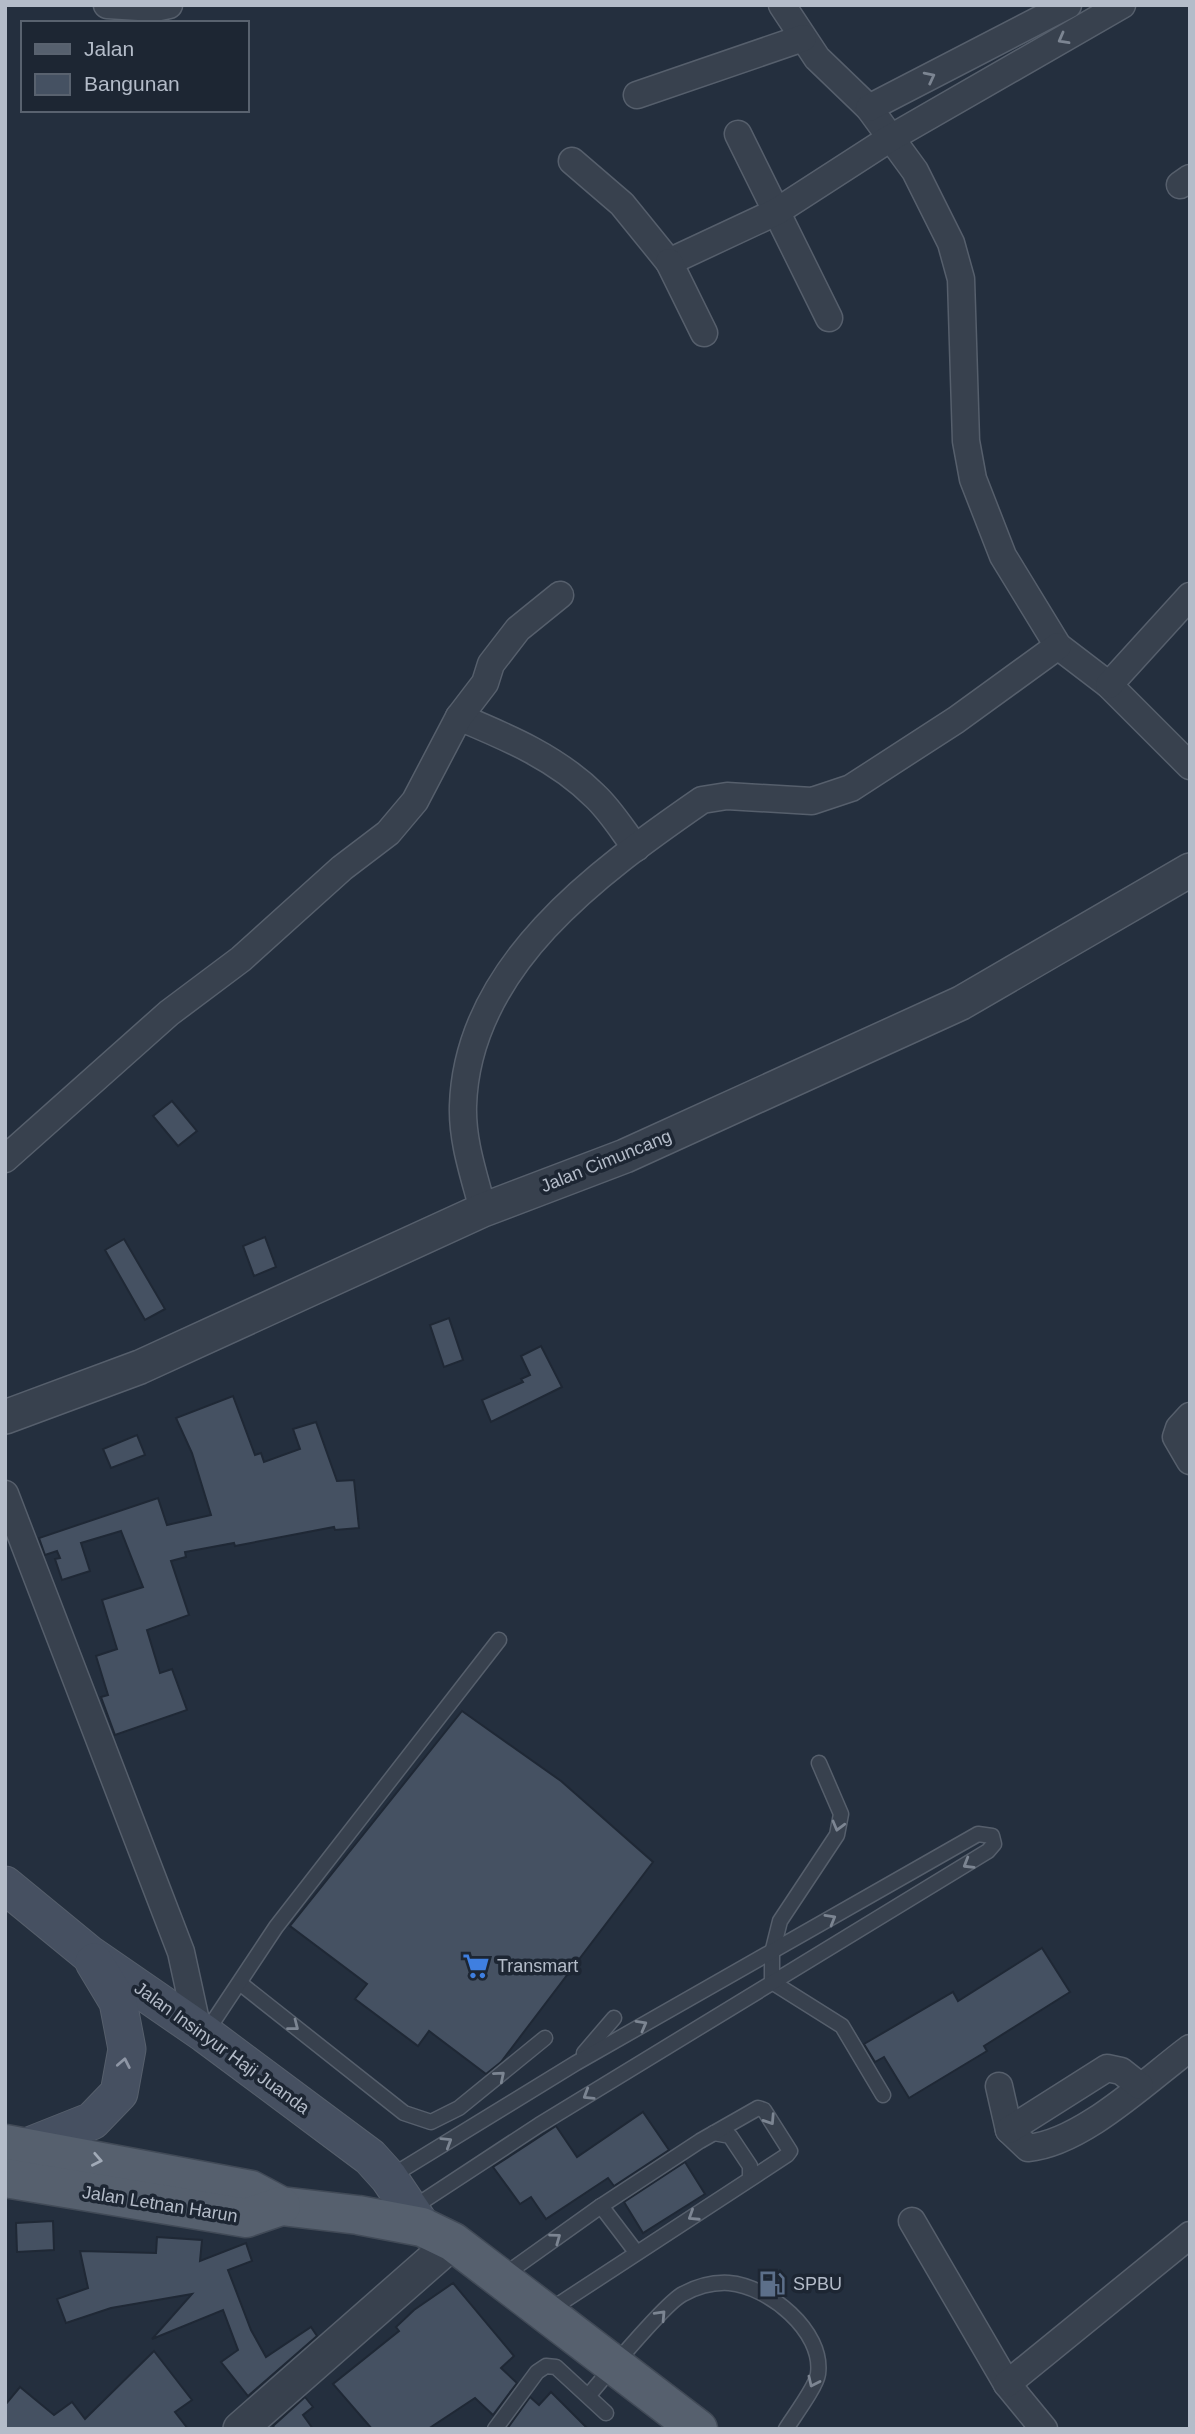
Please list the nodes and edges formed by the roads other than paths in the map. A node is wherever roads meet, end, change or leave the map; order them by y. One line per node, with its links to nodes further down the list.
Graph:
1 (107, 5): 2 (street)
2 (169, 5)
3 (782, 5): 7 (street)
4 (1068, 5): 6 (street)
5 (1120, 6): 8 (street, one-way to 8)
6 (1012, 34): 8 (street); 10 (street, one-way to 6)
7 (803, 38): 9 (street); 10 (street)
8 (1025, 60): 12 (street)
9 (637, 95)
10 (869, 108): 12 (street)
11 (738, 134): 14 (street)
12 (889, 139): 14 (street); 20 (street)
13 (572, 161): 15 (street)
14 (776, 212): 15 (street); 16 (street)
15 (669, 262): 17 (street)
16 (829, 318)
17 (704, 333)
18 (560, 595): 22 (street)
19 (1190, 596): 21 (street)
20 (1058, 646): 21 (street); 24 (street)
21 (1108, 685): 23 (street)
22 (459, 717): 24 (street); 26 (street)
23 (1190, 766)
24 (636, 848): 27 (street)
25 (1190, 870): 27 (street, Jalan Cimuncang)
26 (5, 1159)
27 (483, 1210): 29 (street, Jalan Cimuncang)
28 (1190, 1416): 30 (street)
29 (5, 1417)
30 (1190, 1461)
31 (5, 1494): 40 (street)
32 (499, 1640): 38 (lane)
33 (819, 1763): 35 (lane, one-way to 35)
34 (5, 1885): 36 (main road, Jalan Insinyur Haji Juanda)
35 (772, 1952): 37 (lane); 37 (lane, one-way to 37); 43 (lane, one-way to 35)
36 (89, 1954): 40 (main road, Jalan Insinyur Haji Juanda); 49 (main road, one-way to 36)
37 (772, 1982): 46 (lane); 54 (lane, one-way to 54)
38 (241, 1984): 40 (lane); 41 (lane, one-way to 41)
39 (614, 2018): 43 (lane)
40 (202, 2032): 50 (main road, Jalan Insinyur Haji Juanda)
41 (545, 2038)
42 (1190, 2048): 45 (street)
43 (576, 2063): 50 (lane, one-way to 43)
44 (999, 2086): 47 (street)
45 (1140, 2086): 47 (street); 47 (street)
46 (883, 2095)
47 (1009, 2130)
48 (714, 2133): 51 (lane); 51 (lane, one-way to 51); 52 (lane)
49 (12, 2156): 54 (main road, Jalan Letnan Harun)
50 (389, 2178): 54 (main road, Jalan Insinyur Haji Juanda)
51 (750, 2178): 56 (lane, one-way to 56)
52 (601, 2206): 56 (lane); 57 (lane, one-way to 52)
53 (912, 2221): 60 (street)
54 (429, 2226): 57 (main road); 63 (street)
55 (1190, 2235): 60 (street)
56 (636, 2252): 58 (lane)
57 (501, 2278): 58 (main road)
58 (546, 2312): 59 (main road)
59 (615, 2365): 61 (lane); 65 (main road); 66 (lane, one-way to 66)
60 (1007, 2384): 67 (street)
61 (589, 2395): 62 (lane); 64 (lane)
62 (606, 2413)
63 (240, 2429)
64 (495, 2429)
65 (698, 2429)
66 (786, 2429)
67 (1044, 2429)

